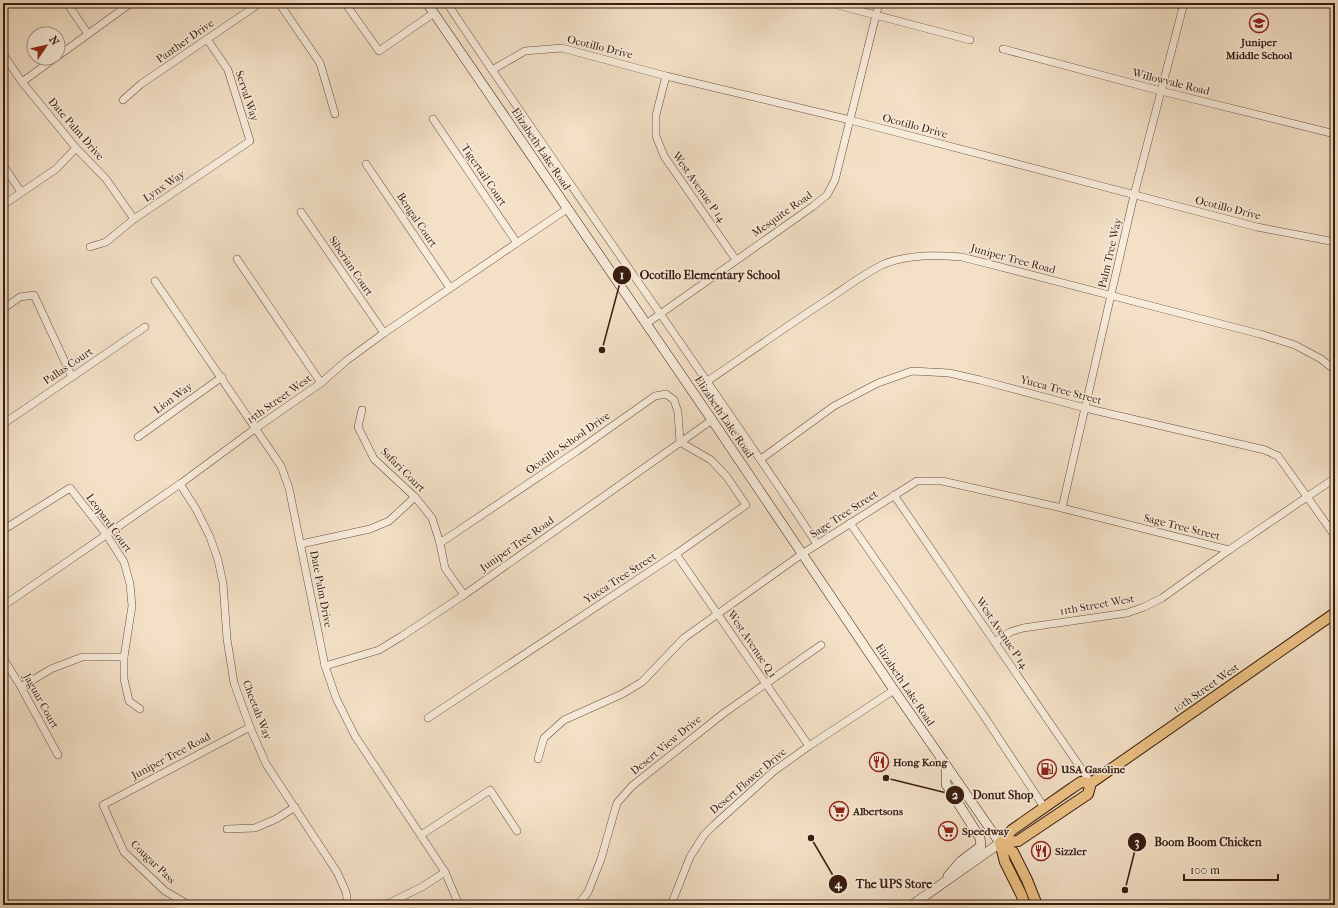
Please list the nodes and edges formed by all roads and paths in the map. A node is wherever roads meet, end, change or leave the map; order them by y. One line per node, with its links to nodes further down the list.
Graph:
1 (67, 3): 14 (street)
2 (131, 3): 14 (street)
3 (260, 3): 15 (street, Panther Drive)
4 (279, 3): 26 (street)
5 (345, 3): 12 (street)
6 (427, 3): 12 (main road, Elizabeth Lake Road)
7 (447, 3): 21 (street)
8 (830, 3): 13 (street)
9 (879, 3): 13 (street, Mesquite Road)
10 (1173, 3): 11 (street)
11 (1183, 4): 24 (street, Palm Tree Way)
12 (434, 13): 37 (main road, Elizabeth Lake Road)
13 (876, 15): 16 (street); 28 (street, Mesquite Road)
14 (88, 34): 18 (street)
15 (207, 39): 25 (street, Panther Drive); 30 (street, Serval Way)
16 (970, 40)
17 (1003, 49): 24 (street, Willowvale Road)
18 (66, 50)
19 (3, 54): 23 (street, Date Palm Drive)
20 (44, 66): 23 (street)
21 (492, 70): 22 (street, Ocotillo Drive); 49 (street)
22 (666, 76): 28 (street, Ocotillo Drive); 44 (street, West Avenue P 14)
23 (22, 82): 31 (street, Date Palm Drive)
24 (1160, 91): 29 (street, Willowvale Road); 35 (street, Palm Tree Way)
25 (123, 100)
26 (335, 114)
27 (432, 119): 41 (street, Tigertail Court)
28 (850, 120): 35 (street, Ocotillo Drive); 44 (street, Mesquite Road)
29 (1335, 134)
30 (250, 141): 39 (street, Lynx Way)
31 (76, 148): 34 (street); 39 (street, Date Palm Drive)
32 (366, 164): 46 (street, Bengal Court)
33 (3, 165): 34 (street)
34 (22, 192): 36 (street)
35 (1134, 195): 40 (street, Ocotillo Drive); 47 (street, Palm Tree Way)
36 (3, 205)
37 (567, 209): 41 (street, 15th Street West); 50 (main road, Elizabeth Lake Road)
38 (301, 212): 52 (street, Siberian Court)
39 (134, 219): 42 (street, Lynx Way)
40 (1335, 242)
41 (517, 243): 46 (street, 15th Street West)
42 (90, 247)
43 (237, 259): 57 (street)
44 (736, 260): 49 (street, Mesquite Road)
45 (155, 281): 55 (street, Date Palm Drive)
46 (450, 288): 52 (street, 15th Street West)
47 (1111, 296): 53 (street, Juniper Tree Road); 56 (street, Juniper Tree Road); 58 (street, Palm Tree Way)
48 (3, 309): 54 (street)
49 (660, 313): 50 (street, Mesquite Road); 56 (street)
50 (646, 324): 60 (main road, Elizabeth Lake Road)
51 (145, 327): 54 (street, Pallas Court)
52 (384, 333): 57 (street, 15th Street West)
53 (1335, 370)
54 (72, 377): 61 (street, Pallas Court)
55 (222, 377): 62 (street, Date Palm Drive); 63 (street, Lion Way)
56 (706, 382): 65 (street)
57 (321, 383): 62 (street, 15th Street West)
58 (1085, 408): 65 (street, Yucca Tree Street); 70 (street, Yucca Tree Street); 71 (street, Palm Tree Way)
59 (362, 410): 69 (street, Safari Court)
60 (712, 420): 64 (street, Juniper Tree Road); 81 (main road, Elizabeth Lake Road)
61 (3, 424)
62 (256, 428): 67 (street, 15th Street West); 77 (street, Date Palm Drive)
63 (138, 437)
64 (680, 442): 76 (street, Ocotillo School Drive); 80 (street, Yucca Tree Street); 82 (street, Juniper Tree Road)
65 (761, 459): 78 (street)
66 (1335, 478): 70 (street, 11th Street West)
67 (180, 484): 74 (street, 15th Street West); 96 (street, Cheetah Way)
68 (894, 495): 71 (street, Sage Tree Street); 72 (street, Sage Tree Street); 86 (street, West Avenue P 14)
69 (414, 497): 76 (street, Safari Court); 77 (street)
70 (1308, 497): 75 (street, Yucca Tree Street); 79 (street, 11th Street West)
71 (1062, 508): 79 (street, Sage Tree Street)
72 (850, 523): 78 (street, Sage Tree Street); 104 (street)
73 (3, 530): 74 (street, Leopard Court)
74 (106, 534): 83 (street, 15th Street West); 89 (street, Leopard Court)
75 (1335, 536)
76 (440, 543): 82 (street, Safari Court)
77 (301, 544): 90 (street, Date Palm Drive)
78 (817, 544): 81 (street, Sage Tree Street)
79 (1229, 550): 86 (street, 11th Street West)
80 (676, 554): 85 (street, West Avenue Q 1); 95 (street, Yucca Tree Street)
81 (802, 554): 85 (street, Sage Tree Street); 93 (main road, Elizabeth Lake Road)
82 (464, 595): 90 (street, Juniper Tree Road)
83 (3, 606)
84 (1335, 613): 101 (main road, 10th Street West)
85 (719, 614): 91 (street, West Avenue Q 1); 99 (street, Sage Tree Street)
86 (995, 642): 101 (street, West Avenue P 14)
87 (821, 646): 91 (street, Desert View Drive)
88 (3, 658): 92 (street, Jaguar Court)
89 (124, 658): 92 (street); 94 (street, Leopard Court)
90 (325, 666): 107 (street, Date Palm Drive)
91 (766, 683): 97 (street, West Avenue Q 1); 115 (street, Desert View Drive)
92 (21, 687): 98 (street, Jaguar Court)
93 (894, 690): 97 (street, Desert Flower Drive); 100 (main road, Elizabeth Lake Road)
94 (140, 709)
95 (428, 718)
96 (250, 727): 102 (street, Juniper Tree Road); 103 (street, Cheetah Way)
97 (809, 746): 116 (street, Desert Flower Drive)
98 (58, 755)
99 (538, 759)
100 (946, 766): 108 (main road, Elizabeth Lake Road); 110 (main road)
101 (1091, 783): 104 (main road, 10th Street West); 108 (main road, 10th Street West)
102 (103, 805): 111 (street, Cougar Pass)
103 (295, 807): 105 (street); 112 (street, Cheetah Way)
104 (1044, 807): 108 (main road, 10th Street West)
105 (227, 829)
106 (517, 831): 107 (street)
107 (421, 835): 109 (street, Date Palm Drive)
108 (1000, 843): 110 (main road); 118 (main road); 119 (main road)
109 (445, 872): 113 (street); 114 (street, Date Palm Drive)
110 (941, 885): 117 (main road)
111 (189, 905)
112 (348, 905)
113 (384, 905)
114 (459, 905)
115 (578, 905)
116 (671, 905)
117 (912, 905)
118 (1025, 905)
119 (1037, 905)

